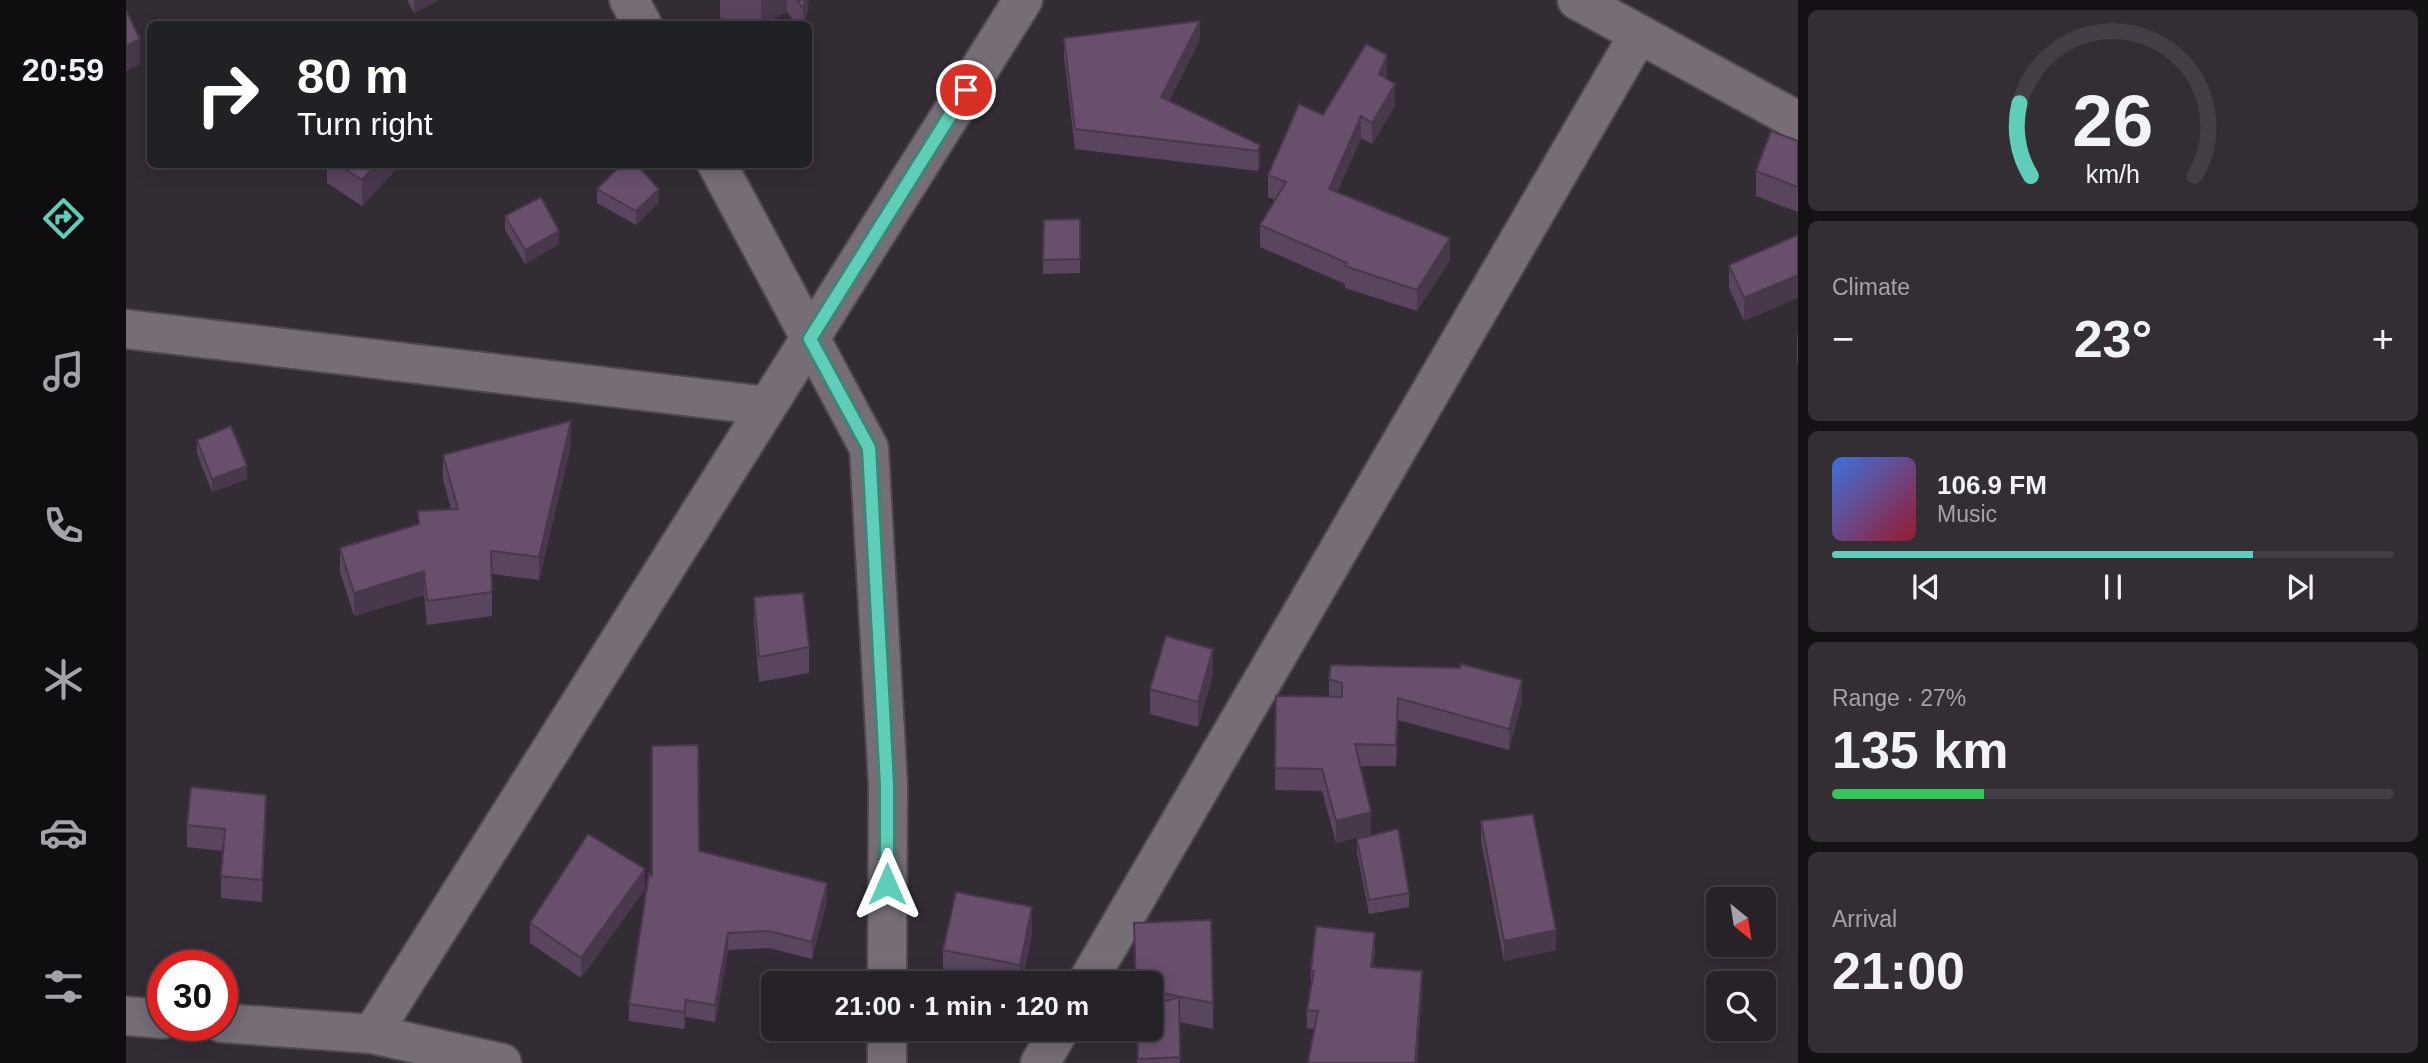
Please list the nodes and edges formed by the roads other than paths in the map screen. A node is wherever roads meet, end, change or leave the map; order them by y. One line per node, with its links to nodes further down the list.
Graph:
1 (629, 0): 4 (street)
2 (1023, 0): 9 (street)
3 (1577, 0): 5 (street)
4 (640, 21)
5 (1639, 34): 6 (street); 12 (street)
6 (1798, 121)
7 (719, 168): 9 (street)
8 (126, 329): 10 (street)
9 (810, 339): 10 (street); 11 (street)
10 (767, 406): 16 (street)
11 (887, 971)
12 (1094, 971)
13 (126, 1016): 14 (street)
14 (147, 1018)
15 (238, 1024): 16 (street)
16 (372, 1034): 19 (street)
17 (887, 1041): 20 (street)
18 (1053, 1041): 21 (street)
19 (502, 1063)
20 (887, 1063)
21 (1040, 1063)

